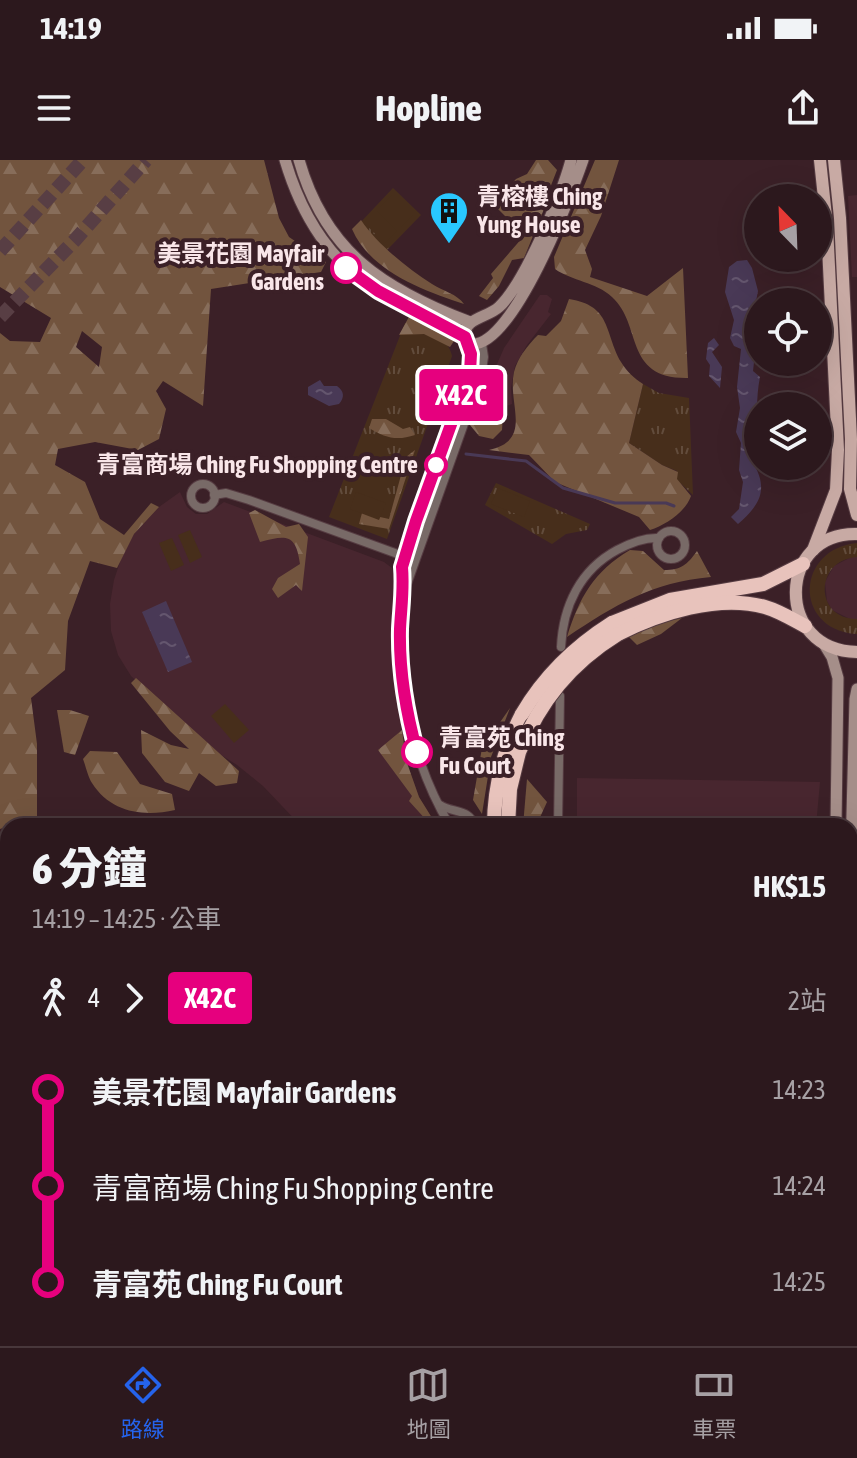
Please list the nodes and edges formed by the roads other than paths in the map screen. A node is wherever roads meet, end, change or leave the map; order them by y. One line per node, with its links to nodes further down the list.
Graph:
1 (285, 160): 9 (main road)
2 (299, 160): 8 (main road)
3 (571, 160): 8 (main road)
4 (583, 160): 10 (main road)
5 (820, 160): 7 (main road)
6 (834, 160): 7 (main road)
7 (836, 274): 12 (main road); 15 (main road)
8 (474, 321): 9 (main road); 10 (main road)
9 (467, 340): 10 (main road); 16 (street)
10 (485, 340): 17 (street)
11 (214, 495): 16 (street)
12 (857, 515)
13 (857, 534): 15 (main road)
14 (659, 538): 23 (street)
15 (813, 550): 18 (main road)
16 (404, 556): 17 (street); 19 (street)
17 (415, 560): 19 (street)
18 (803, 564): 20 (main road); 21 (highway)
19 (404, 591): 27 (street)
20 (805, 626): 21 (highway); 22 (main road)
21 (615, 628): 30 (highway, bridge); 31 (highway, bridge)
22 (824, 644): 24 (main road); 33 (main road)
23 (561, 647)
24 (857, 652)
25 (857, 689): 34 (main road)
26 (560, 696): 32 (street)
27 (436, 802): 28 (street); 29 (street)
28 (445, 818)
29 (471, 818)
30 (495, 818)
31 (508, 818)
32 (558, 818)
33 (836, 818)
34 (852, 818)

